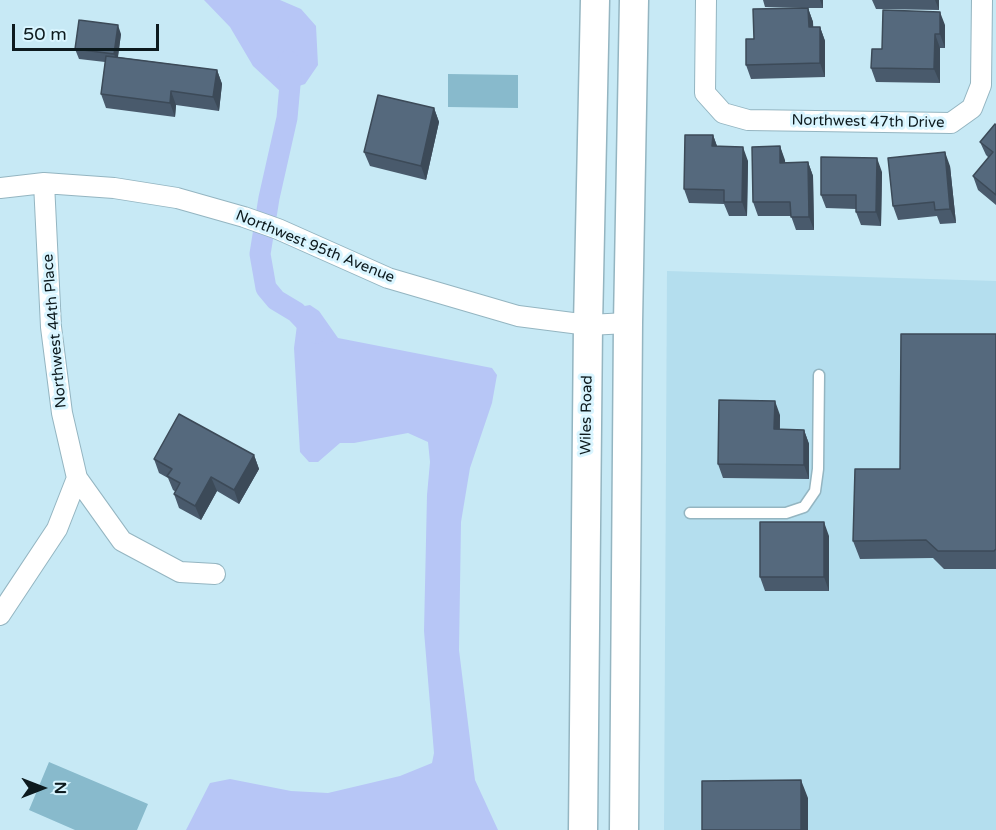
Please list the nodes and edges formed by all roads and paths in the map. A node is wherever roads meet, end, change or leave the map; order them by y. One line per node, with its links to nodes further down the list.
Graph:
1 (595, 0): 8 (main road, Wiles Road)
2 (634, 0): 7 (main road)
3 (706, 0): 4 (street, Northwest 47th Drive)
4 (982, 0)
5 (44, 183): 6 (street, Northwest 95th Avenue); 8 (street, Northwest 95th Avenue); 10 (street, Northwest 44th Place)
6 (0, 188)
7 (628, 323): 8 (street, Northwest 95th Avenue); 15 (main road)
8 (588, 325): 14 (main road, Wiles Road)
9 (819, 375): 11 (lane)
10 (77, 478): 12 (street, Northwest 44th Place); 13 (street)
11 (690, 513)
12 (215, 574)
13 (0, 615)
14 (584, 830)
15 (624, 830)

